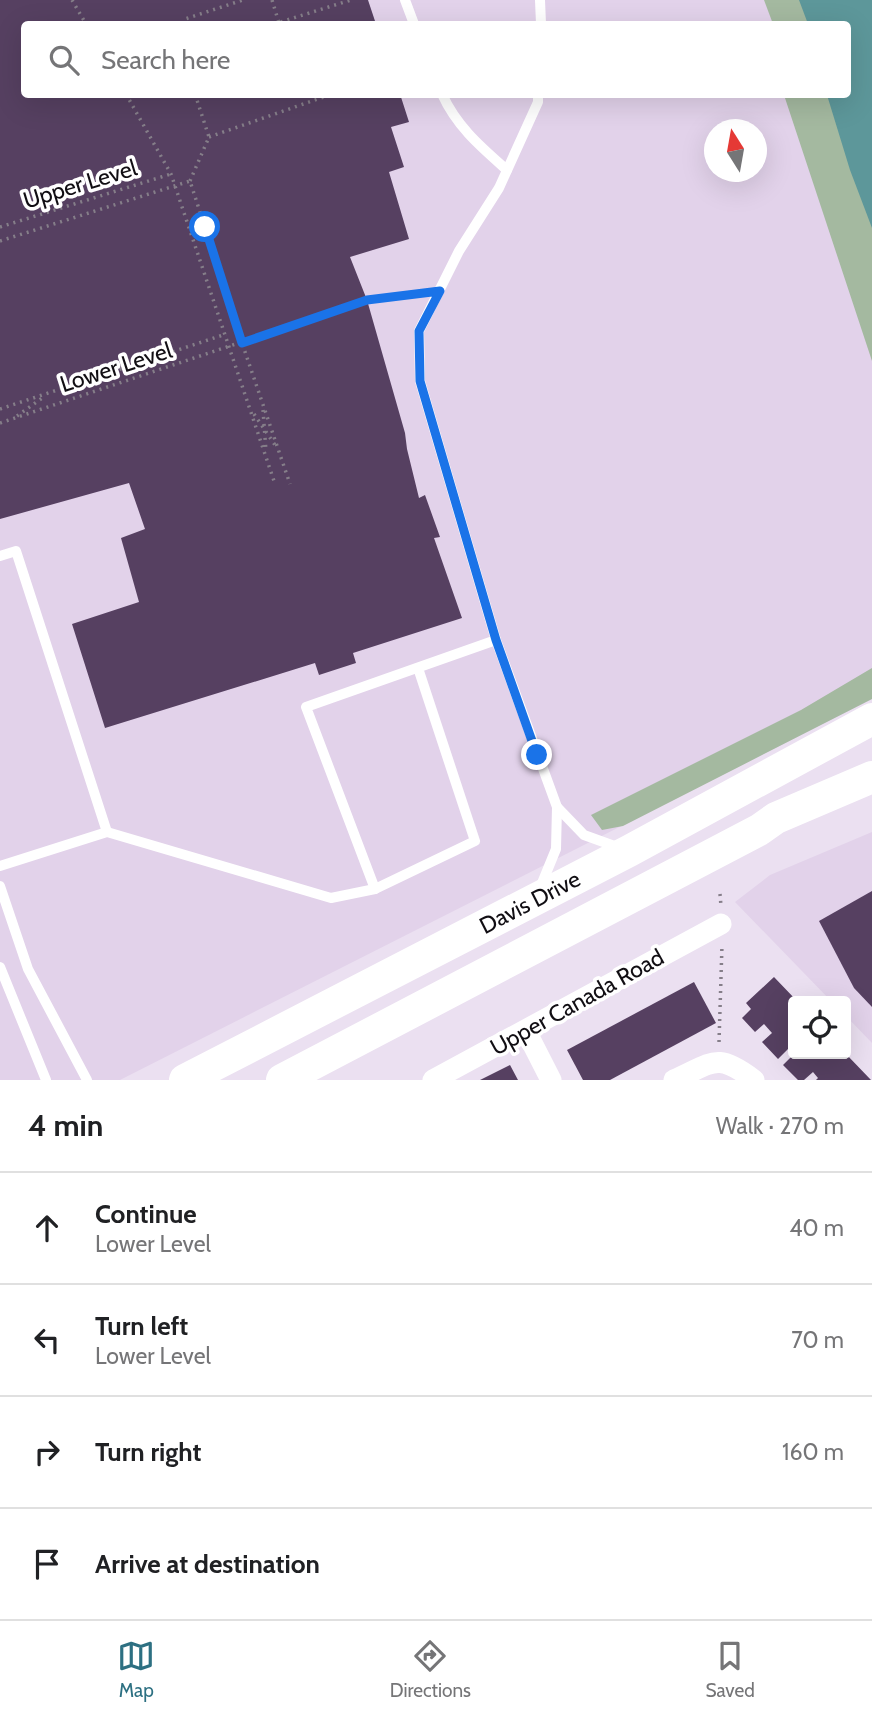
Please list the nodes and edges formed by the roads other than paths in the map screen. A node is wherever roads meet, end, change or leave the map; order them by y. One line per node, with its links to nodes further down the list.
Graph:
1 (405, 0): 3 (lane)
2 (540, 0): 4 (lane)
3 (413, 21)
4 (541, 21)
5 (444, 98): 7 (lane)
6 (538, 98): 7 (lane)
7 (507, 170): 9 (lane)
8 (0, 556): 20 (lane)
9 (496, 640): 10 (lane); 18 (lane)
10 (418, 668): 24 (lane); 24 (lane)
11 (872, 719): 16 (main road, Davis Drive)
12 (872, 726): 16 (lane)
13 (872, 754): 19 (main road)
14 (872, 770): 17 (lane)
15 (872, 777): 17 (main road, Davis Drive)
16 (726, 799): 21 (main road, Davis Drive)
17 (818, 800): 19 (main road, Davis Drive)
18 (556, 807): 21 (lane); 25 (lane)
19 (776, 818): 32 (main road, Davis Drive)
20 (107, 832): 22 (lane); 24 (lane)
21 (629, 850): 25 (main road, Davis Drive)
22 (0, 866)
23 (0, 886): 30 (lane)
24 (375, 889)
25 (536, 899): 31 (main road, Davis Drive)
26 (721, 924): 28 (street, Upper Canada Road)
27 (0, 967): 29 (lane)
28 (526, 1031): 33 (street, Upper Canada Road); 34 (street)
29 (46, 1080)
30 (87, 1080)
31 (185, 1080)
32 (282, 1080)
33 (433, 1080)
34 (551, 1080)
35 (674, 1080): 36 (street)
36 (754, 1080)

